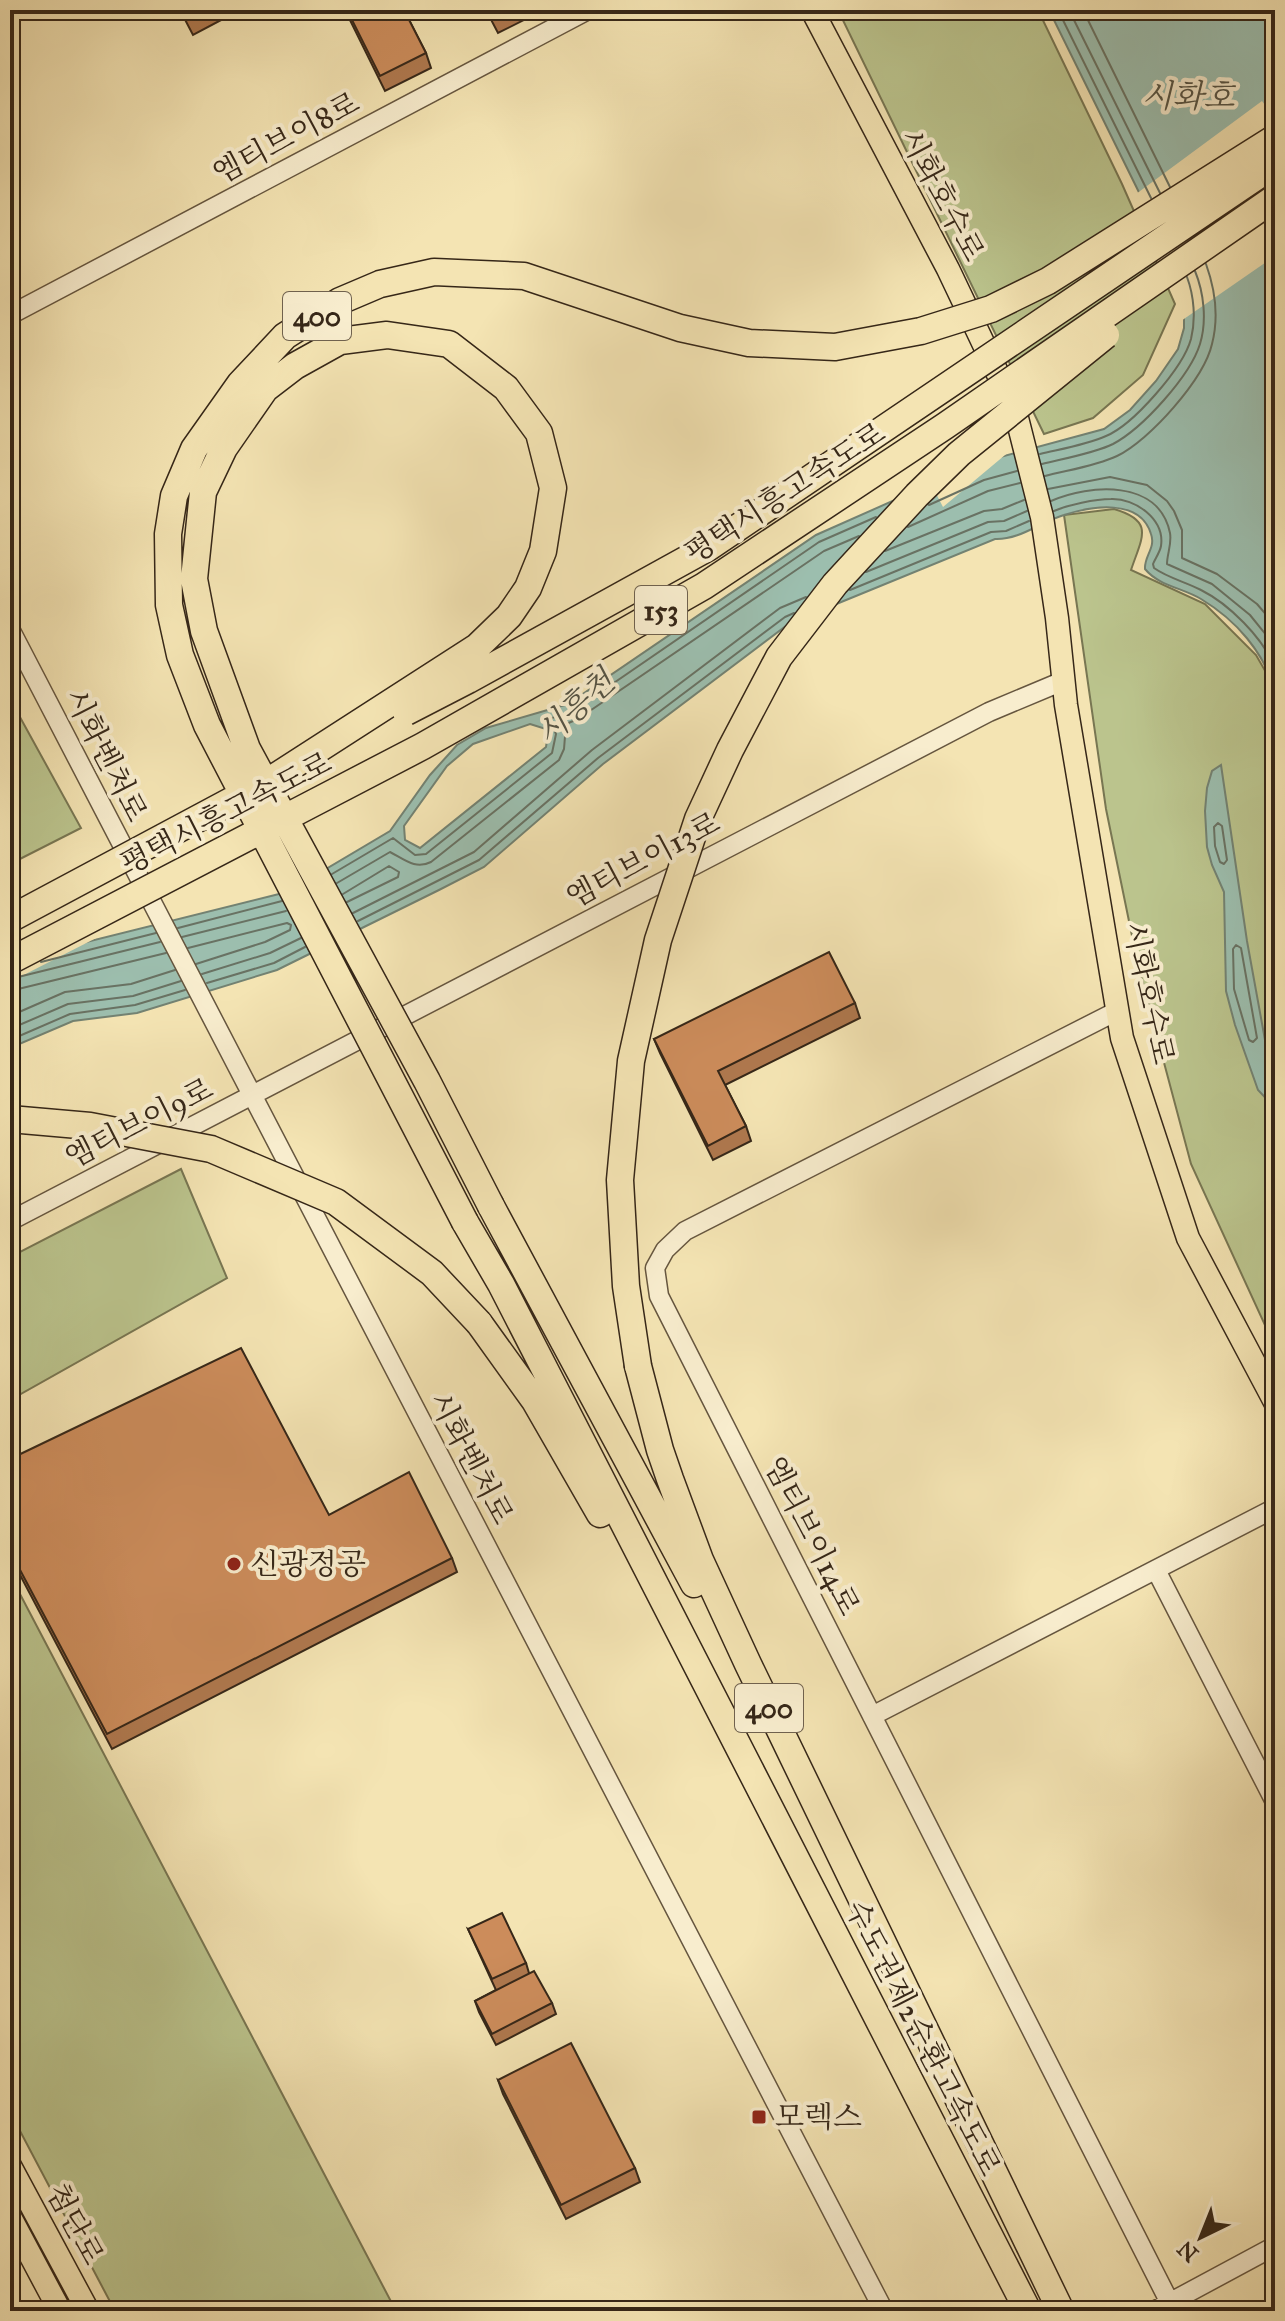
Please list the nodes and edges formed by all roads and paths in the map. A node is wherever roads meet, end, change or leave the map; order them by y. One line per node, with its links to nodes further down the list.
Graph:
1 (588, 10): 7 (street, 엠티브이8로)
2 (812, 10): 9 (main road, 시화호수로)
3 (1275, 138): 21 (highway, 400, bridge)
4 (1275, 164): 10 (highway, 평택시흥고속도로 / 153, bridge)
5 (1275, 198): 12 (highway, 평택시흥고속도로 / 153, bridge)
6 (1275, 212): 23 (highway, 400, bridge)
7 (10, 315)
8 (10, 629): 14 (street, 시화벤처로)
9 (1063, 681): 13 (main road, 시화호수로); 14 (street, 엠티브이13로)
10 (272, 779): 11 (highway, 평택시흥고속도로 / 153, bridge); 23 (highway, bridge)
11 (10, 919)
12 (10, 961)
13 (1117, 1011): 17 (main road, 시화호수로); 20 (street, 엠티브이14로)
14 (251, 1096): 16 (street, 엠티브이9로); 31 (street, 시화벤처로)
15 (10, 1119): 21 (highway, bridge)
16 (10, 1221)
17 (1275, 1402)
18 (1275, 1508): 19 (street)
19 (1156, 1570): 20 (street); 22 (street)
20 (872, 1716): 28 (street, 엠티브이14로)
21 (762, 1794): 27 (highway, 수도권제2순환고속도로 / 400)
22 (1275, 1802)
23 (929, 2039): 32 (highway, 수도권제2순환고속도로 / 400)
24 (10, 2166): 30 (main road, 첨단로)
25 (10, 2217): 29 (main road, 첨단로)
26 (1275, 2246): 28 (street)
27 (1023, 2302)
28 (1166, 2308)
29 (60, 2311)
30 (88, 2311)
31 (884, 2311)
32 (1061, 2311)

